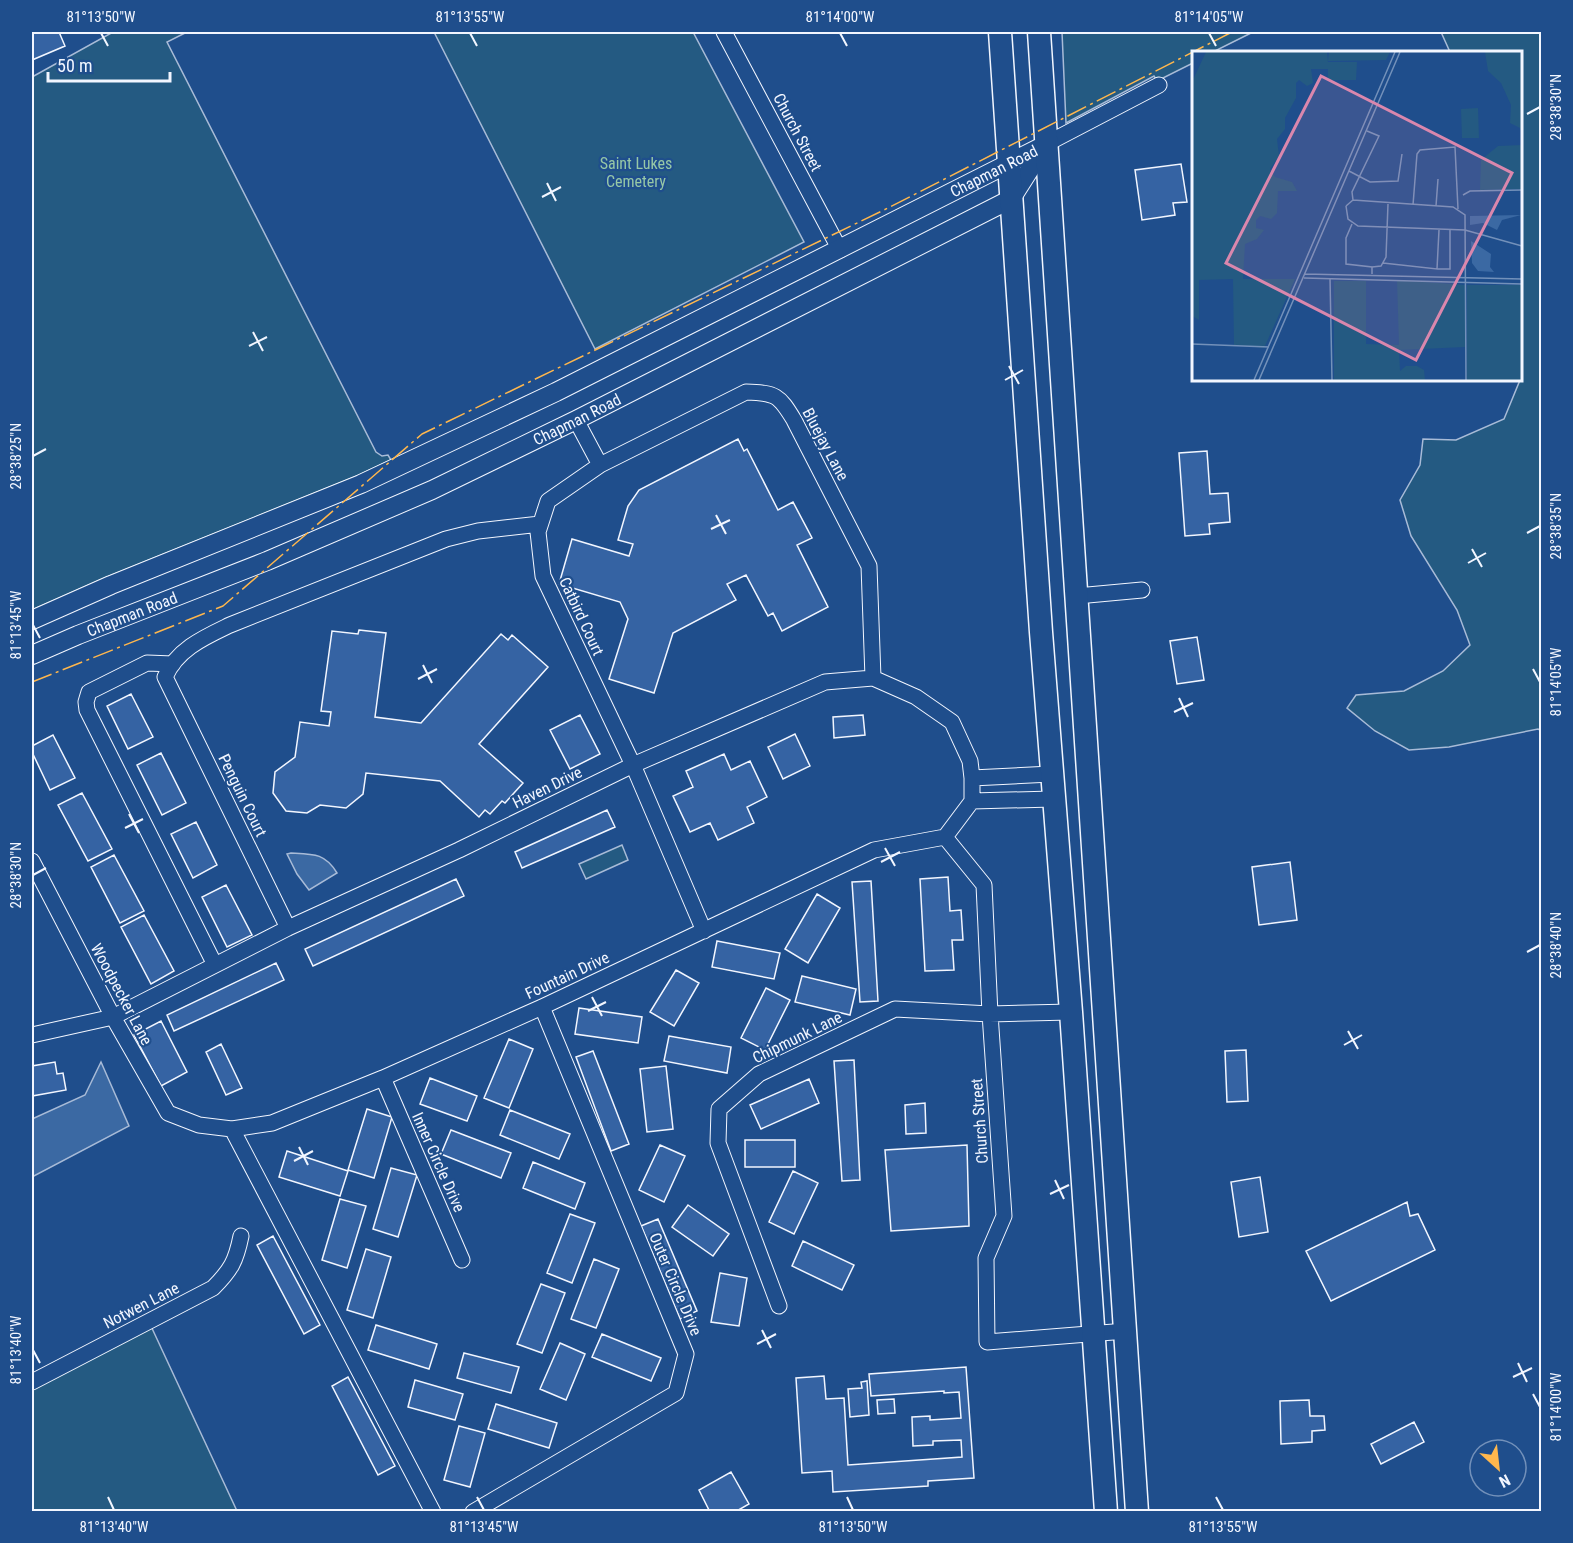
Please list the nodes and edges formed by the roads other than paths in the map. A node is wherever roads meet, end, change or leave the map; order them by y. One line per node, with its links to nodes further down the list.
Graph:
1 (724, 32): 8 (street, Church Street)
2 (1000, 32): 6 (main road)
3 (1039, 32): 5 (main road)
4 (1159, 85): 5 (street)
5 (1046, 144): 6 (street, Chapman Road); 7 (street, Chapman Road); 13 (main road)
6 (1008, 164): 7 (main road); 8 (street, Chapman Road)
7 (1011, 199): 9 (street, Chapman Road); 19 (main road)
8 (840, 250): 14 (street, Chapman Road)
9 (576, 420): 10 (street); 15 (street, Chapman Road)
10 (600, 465): 11 (street, Catbird Court); 17 (street, Bluejay Lane)
11 (540, 524): 16 (street); 18 (street, Catbird Court)
12 (1142, 590): 13 (street)
13 (1077, 596): 39 (main road)
14 (32, 620)
15 (32, 656)
16 (169, 670): 25 (street, Penguin Court); 27 (street)
17 (873, 678): 18 (street, Haven Drive); 20 (street, Haven Drive)
18 (633, 765): 25 (street, Haven Drive); 26 (street, Catbird Court)
19 (1051, 774): 20 (street); 21 (main road)
20 (972, 778): 22 (street)
21 (1053, 799): 22 (street); 29 (main road)
22 (972, 801): 23 (street)
23 (945, 837): 26 (street, Fountain Drive); 30 (street, Church Street)
24 (32, 861): 31 (street, Woodpecker Lane)
25 (288, 928): 27 (street, Haven Drive)
26 (704, 931): 28 (street, Fountain Drive)
27 (215, 965): 31 (street, Haven Drive)
28 (542, 1007): 33 (street, Fountain Drive); 43 (street, Outer Circle Drive)
29 (1071, 1012): 30 (street, Chipmunk Lane); 40 (main road)
30 (990, 1014): 38 (street, Chipmunk Lane); 40 (street, Church Street)
31 (113, 1017): 32 (street, Haven Drive); 34 (street, Woodpecker Lane)
32 (32, 1035)
33 (383, 1078): 35 (street, Fountain Drive); 37 (street, Inner Circle Drive)
34 (199, 1125): 35 (street, Fountain Drive)
35 (232, 1129): 42 (street)
36 (241, 1236): 41 (street, Notwen Lane)
37 (462, 1260)
38 (779, 1306)
39 (1126, 1331): 40 (street, Church Street); 45 (main road)
40 (1094, 1333): 44 (main road)
41 (32, 1382)
42 (433, 1512)
43 (473, 1512)
44 (1106, 1512)
45 (1137, 1512)

